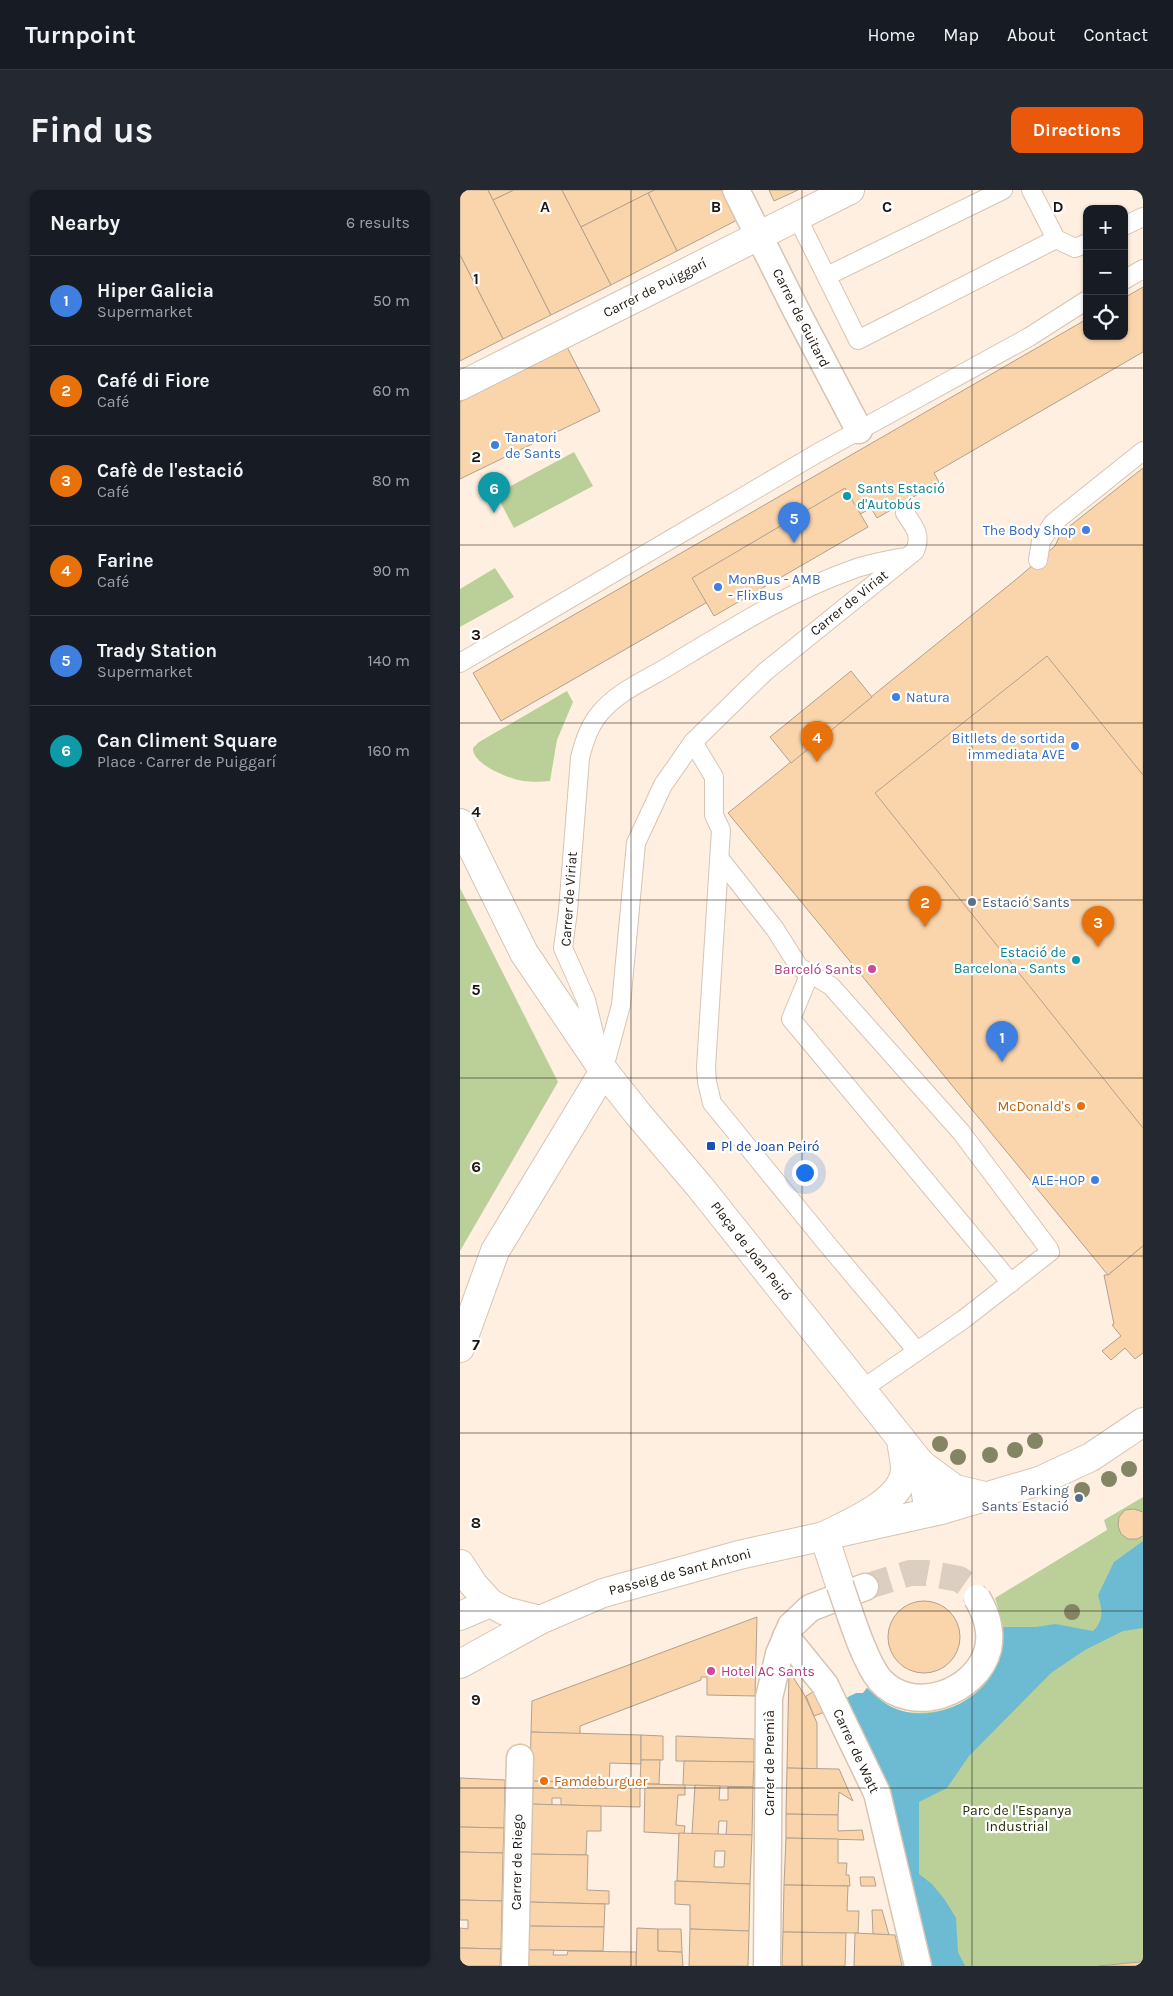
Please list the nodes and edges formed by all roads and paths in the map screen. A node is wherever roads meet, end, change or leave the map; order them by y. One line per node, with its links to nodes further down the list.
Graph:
1 (736, 190): 8 (street, Carrer de Guitard)
2 (850, 190): 5 (street, Carrer de Puiggarí)
3 (1003, 190): 12 (lane)
4 (1031, 190): 9 (lane)
5 (797, 217): 8 (street, Carrer de Puiggarí); 12 (lane)
6 (1143, 218): 7 (lane)
7 (1128, 224)
8 (758, 235): 15 (street, Carrer de Puiggarí); 16 (street, Carrer de Guitard)
9 (1056, 239): 10 (lane); 12 (lane)
10 (1083, 245)
11 (1143, 269): 13 (lane)
12 (827, 276)
13 (1128, 278)
14 (1083, 303): 16 (lane)
15 (460, 386)
16 (863, 438): 21 (lane)
17 (1143, 450): 20 (lane)
18 (905, 513): 19 (lane)
19 (911, 554): 22 (lane, Carrer de Viriat); 26 (lane, Carrer de Viriat)
20 (1038, 560)
21 (460, 662)
22 (693, 742): 24 (lane); 26 (lane, Carrer de Viriat)
23 (460, 823): 26 (street, Plaça de Joan Peiró)
24 (720, 859): 25 (lane); 29 (lane)
25 (810, 974): 27 (lane); 27 (lane)
26 (604, 1071): 28 (street); 30 (street, Plaça de Joan Peiró)
27 (1011, 1283): 29 (lane)
28 (460, 1348)
29 (916, 1351): 30 (lane)
30 (861, 1390): 32 (street)
31 (1143, 1422): 34 (street, Passeig de Sant Antoni)
32 (901, 1439): 33 (street); 36 (street, Passeig de Sant Antoni)
33 (921, 1464): 34 (street); 35 (street)
34 (989, 1497): 35 (street, Passeig de Sant Antoni)
35 (929, 1512): 36 (street, Passeig de Sant Antoni)
36 (824, 1536): 38 (street); 42 (street, Passeig de Sant Antoni)
37 (460, 1564): 40 (street)
38 (845, 1591): 39 (street, bridge); 43 (street, Carrer de Premià)
39 (977, 1598)
40 (490, 1603): 41 (street); 42 (street)
41 (460, 1616)
42 (540, 1620): 44 (street, Passeig de Sant Antoni)
43 (786, 1637): 47 (street, Carrer de Premià); 48 (street, Carrer de Watt)
44 (460, 1664)
45 (520, 1758): 46 (street, Carrer de Riego)
46 (515, 1966)
47 (767, 1966)
48 (918, 1966)

